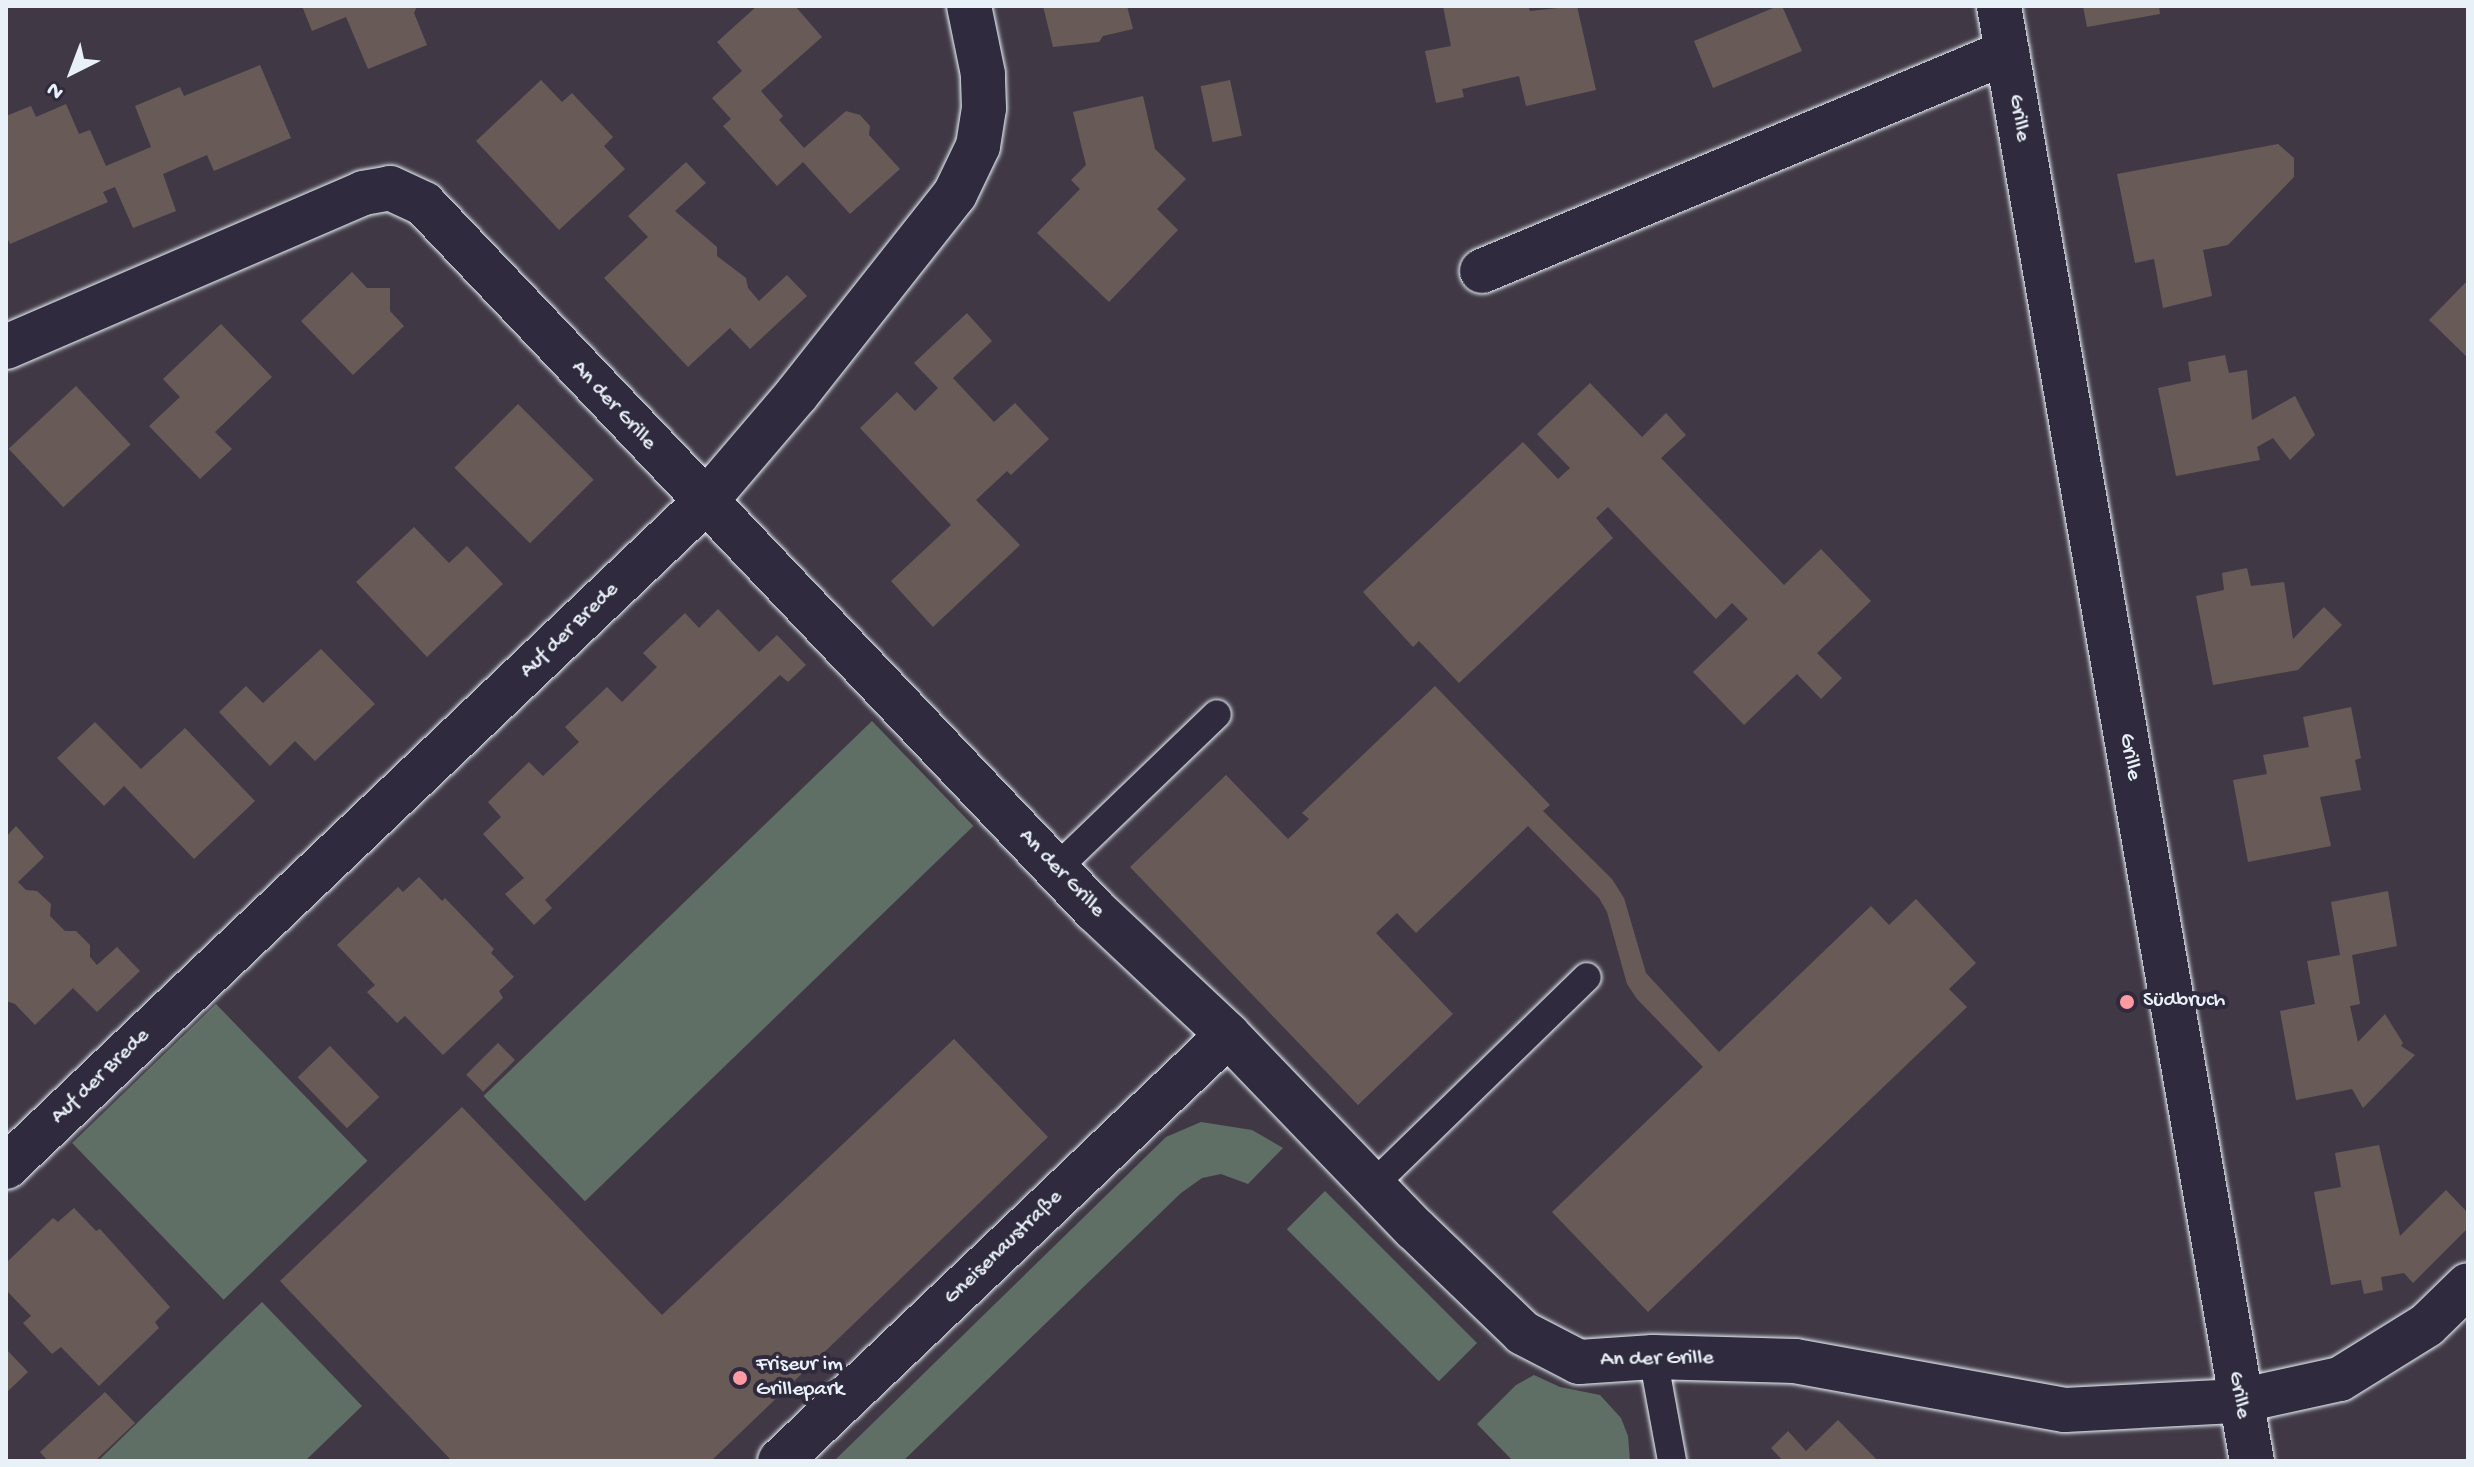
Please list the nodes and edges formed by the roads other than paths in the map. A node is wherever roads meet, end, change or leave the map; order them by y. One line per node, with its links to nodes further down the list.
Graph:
1 (969, 6): 6 (street, Auf der Brede)
2 (1999, 6): 3 (street, Grille)
3 (2007, 52): 4 (street); 15 (street, Grille)
4 (1482, 271)
5 (6, 347): 6 (street, An der Grille)
6 (704, 503): 8 (street, An der Grille); 11 (street, Auf der Brede)
7 (1217, 714): 8 (lane)
8 (1056, 869): 10 (street, An der Grille)
9 (1587, 977): 12 (lane)
10 (1228, 1035): 12 (street, An der Grille); 16 (street, Gneisenaustraße)
11 (13, 1146)
12 (1373, 1185): 14 (street, An der Grille)
13 (2468, 1285): 15 (street)
14 (1653, 1357): 15 (street, An der Grille); 17 (lane)
15 (2239, 1401): 18 (street, Grille)
16 (780, 1461)
17 (1672, 1461)
18 (2252, 1461)

